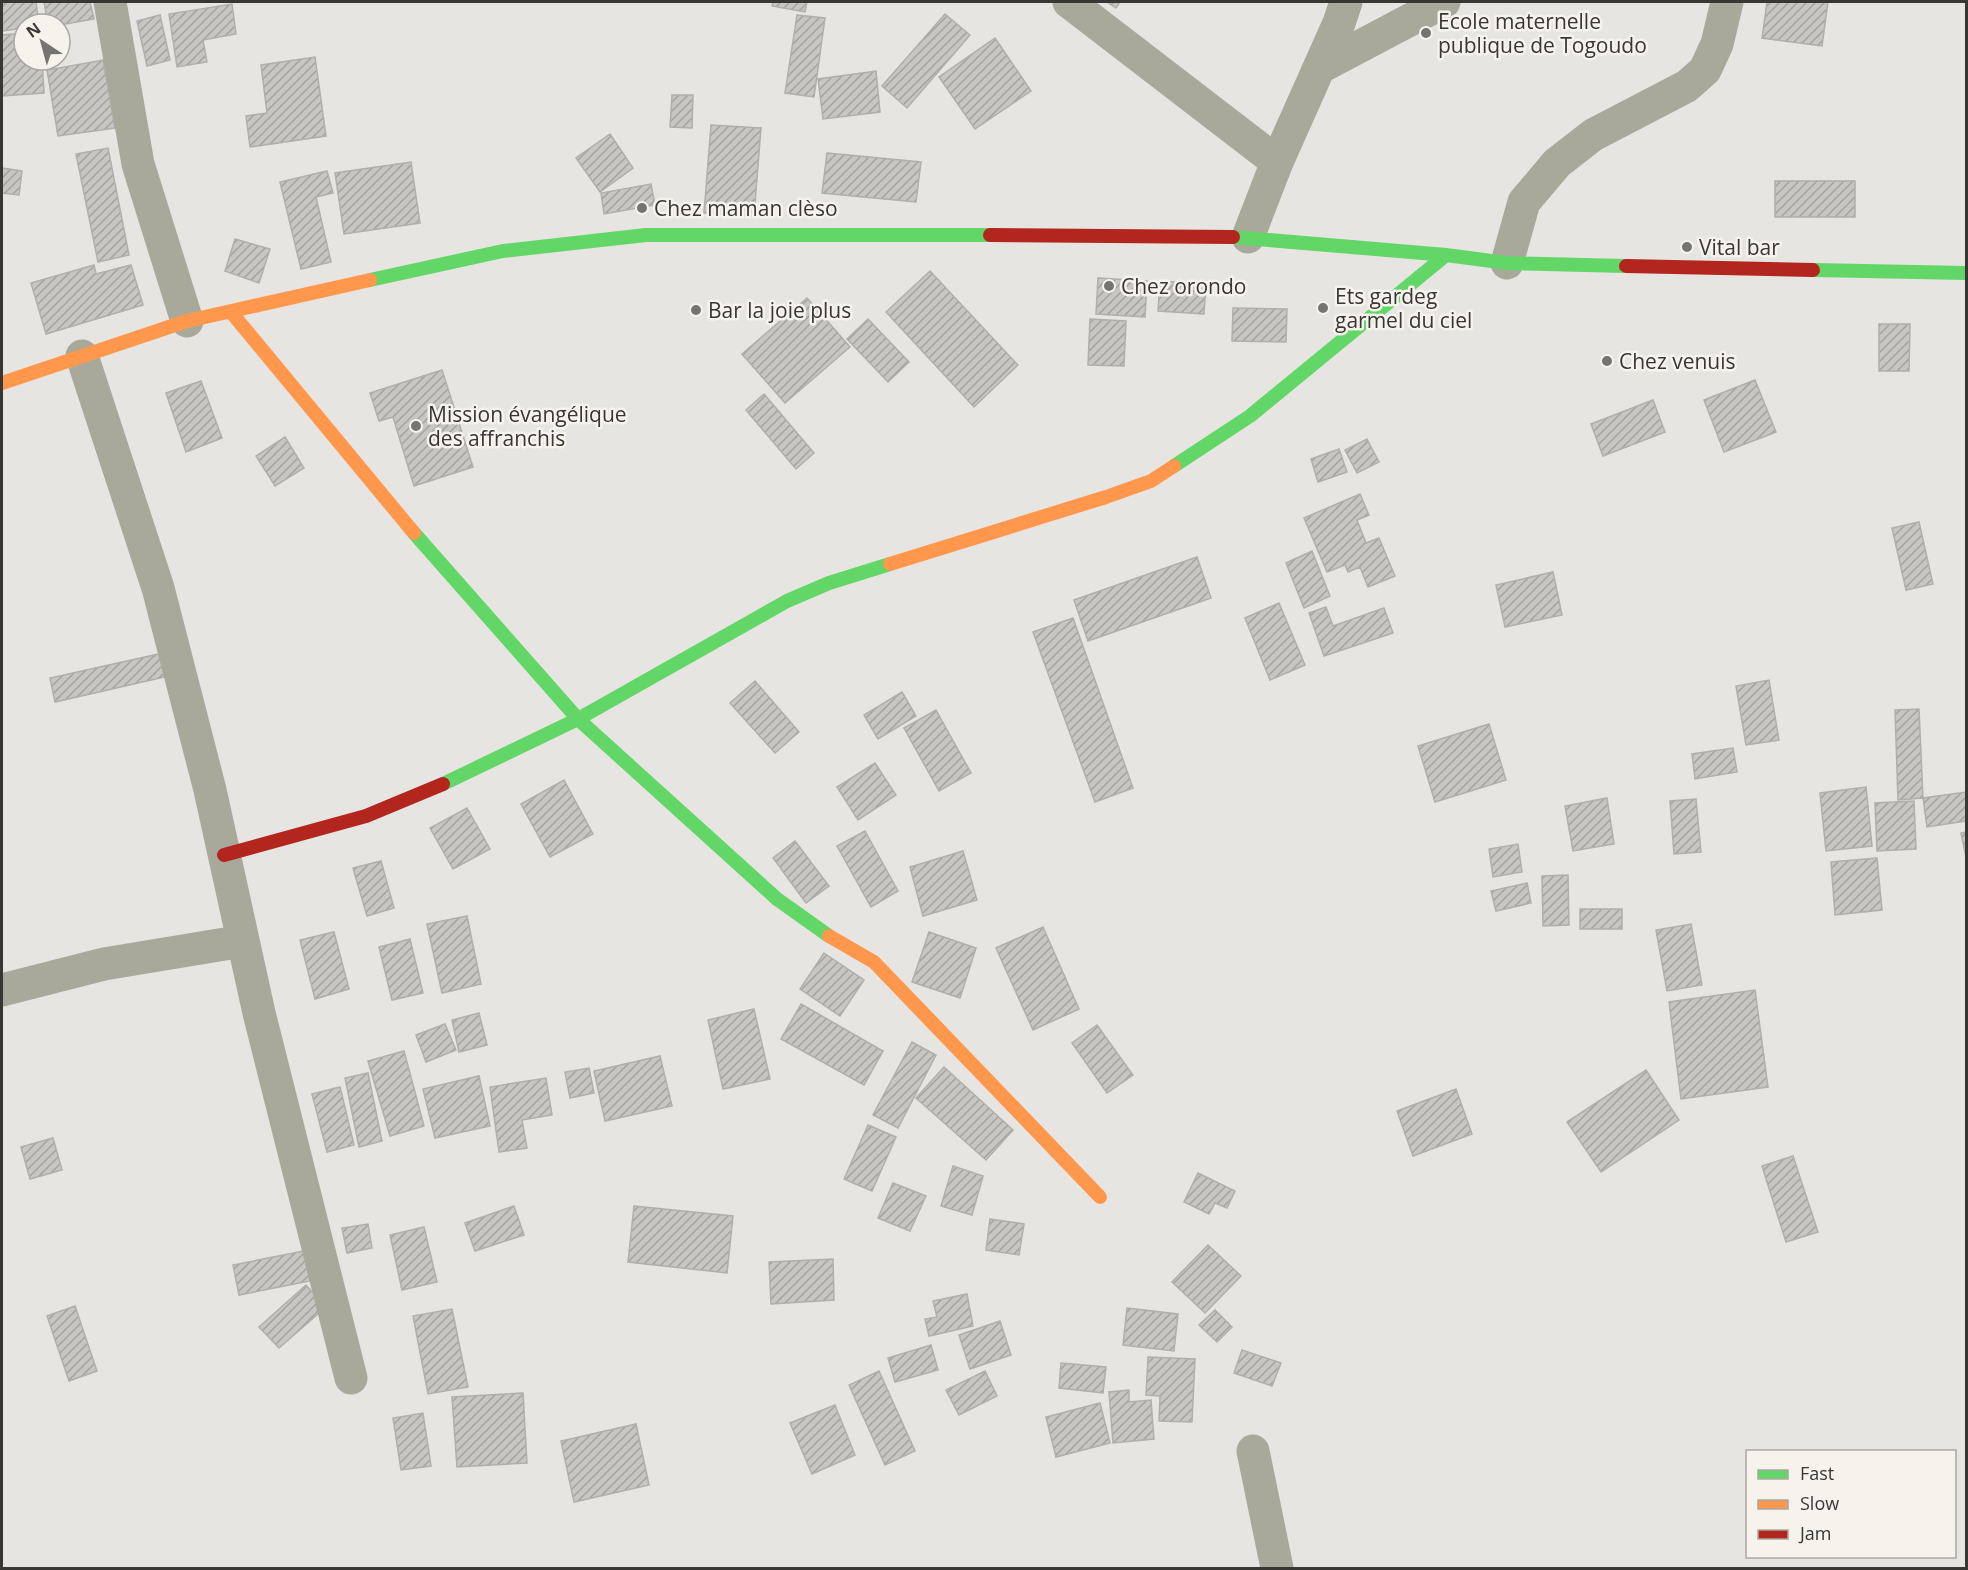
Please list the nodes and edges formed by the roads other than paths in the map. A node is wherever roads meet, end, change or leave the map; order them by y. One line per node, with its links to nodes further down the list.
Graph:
1 (110, 2): 13 (street)
2 (1069, 2): 7 (street)
3 (1346, 2): 6 (street)
4 (1444, 2): 6 (street)
5 (1727, 2): 10 (street)
6 (1319, 68): 7 (street)
7 (1277, 162): 8 (street)
8 (1248, 237): 9 (street); 12 (street)
9 (1446, 255): 10 (street); 16 (street)
10 (1507, 263): 11 (street)
11 (1966, 273)
12 (231, 312): 13 (street); 16 (street)
13 (187, 321): 14 (street)
14 (82, 356): 15 (street); 17 (street)
15 (2, 382)
16 (578, 719): 17 (street); 20 (street)
17 (224, 855): 18 (street)
18 (243, 941): 19 (street); 21 (street)
19 (2, 990)
20 (1100, 1197)
21 (351, 1378)
22 (1253, 1451): 23 (street)
23 (1277, 1569)

